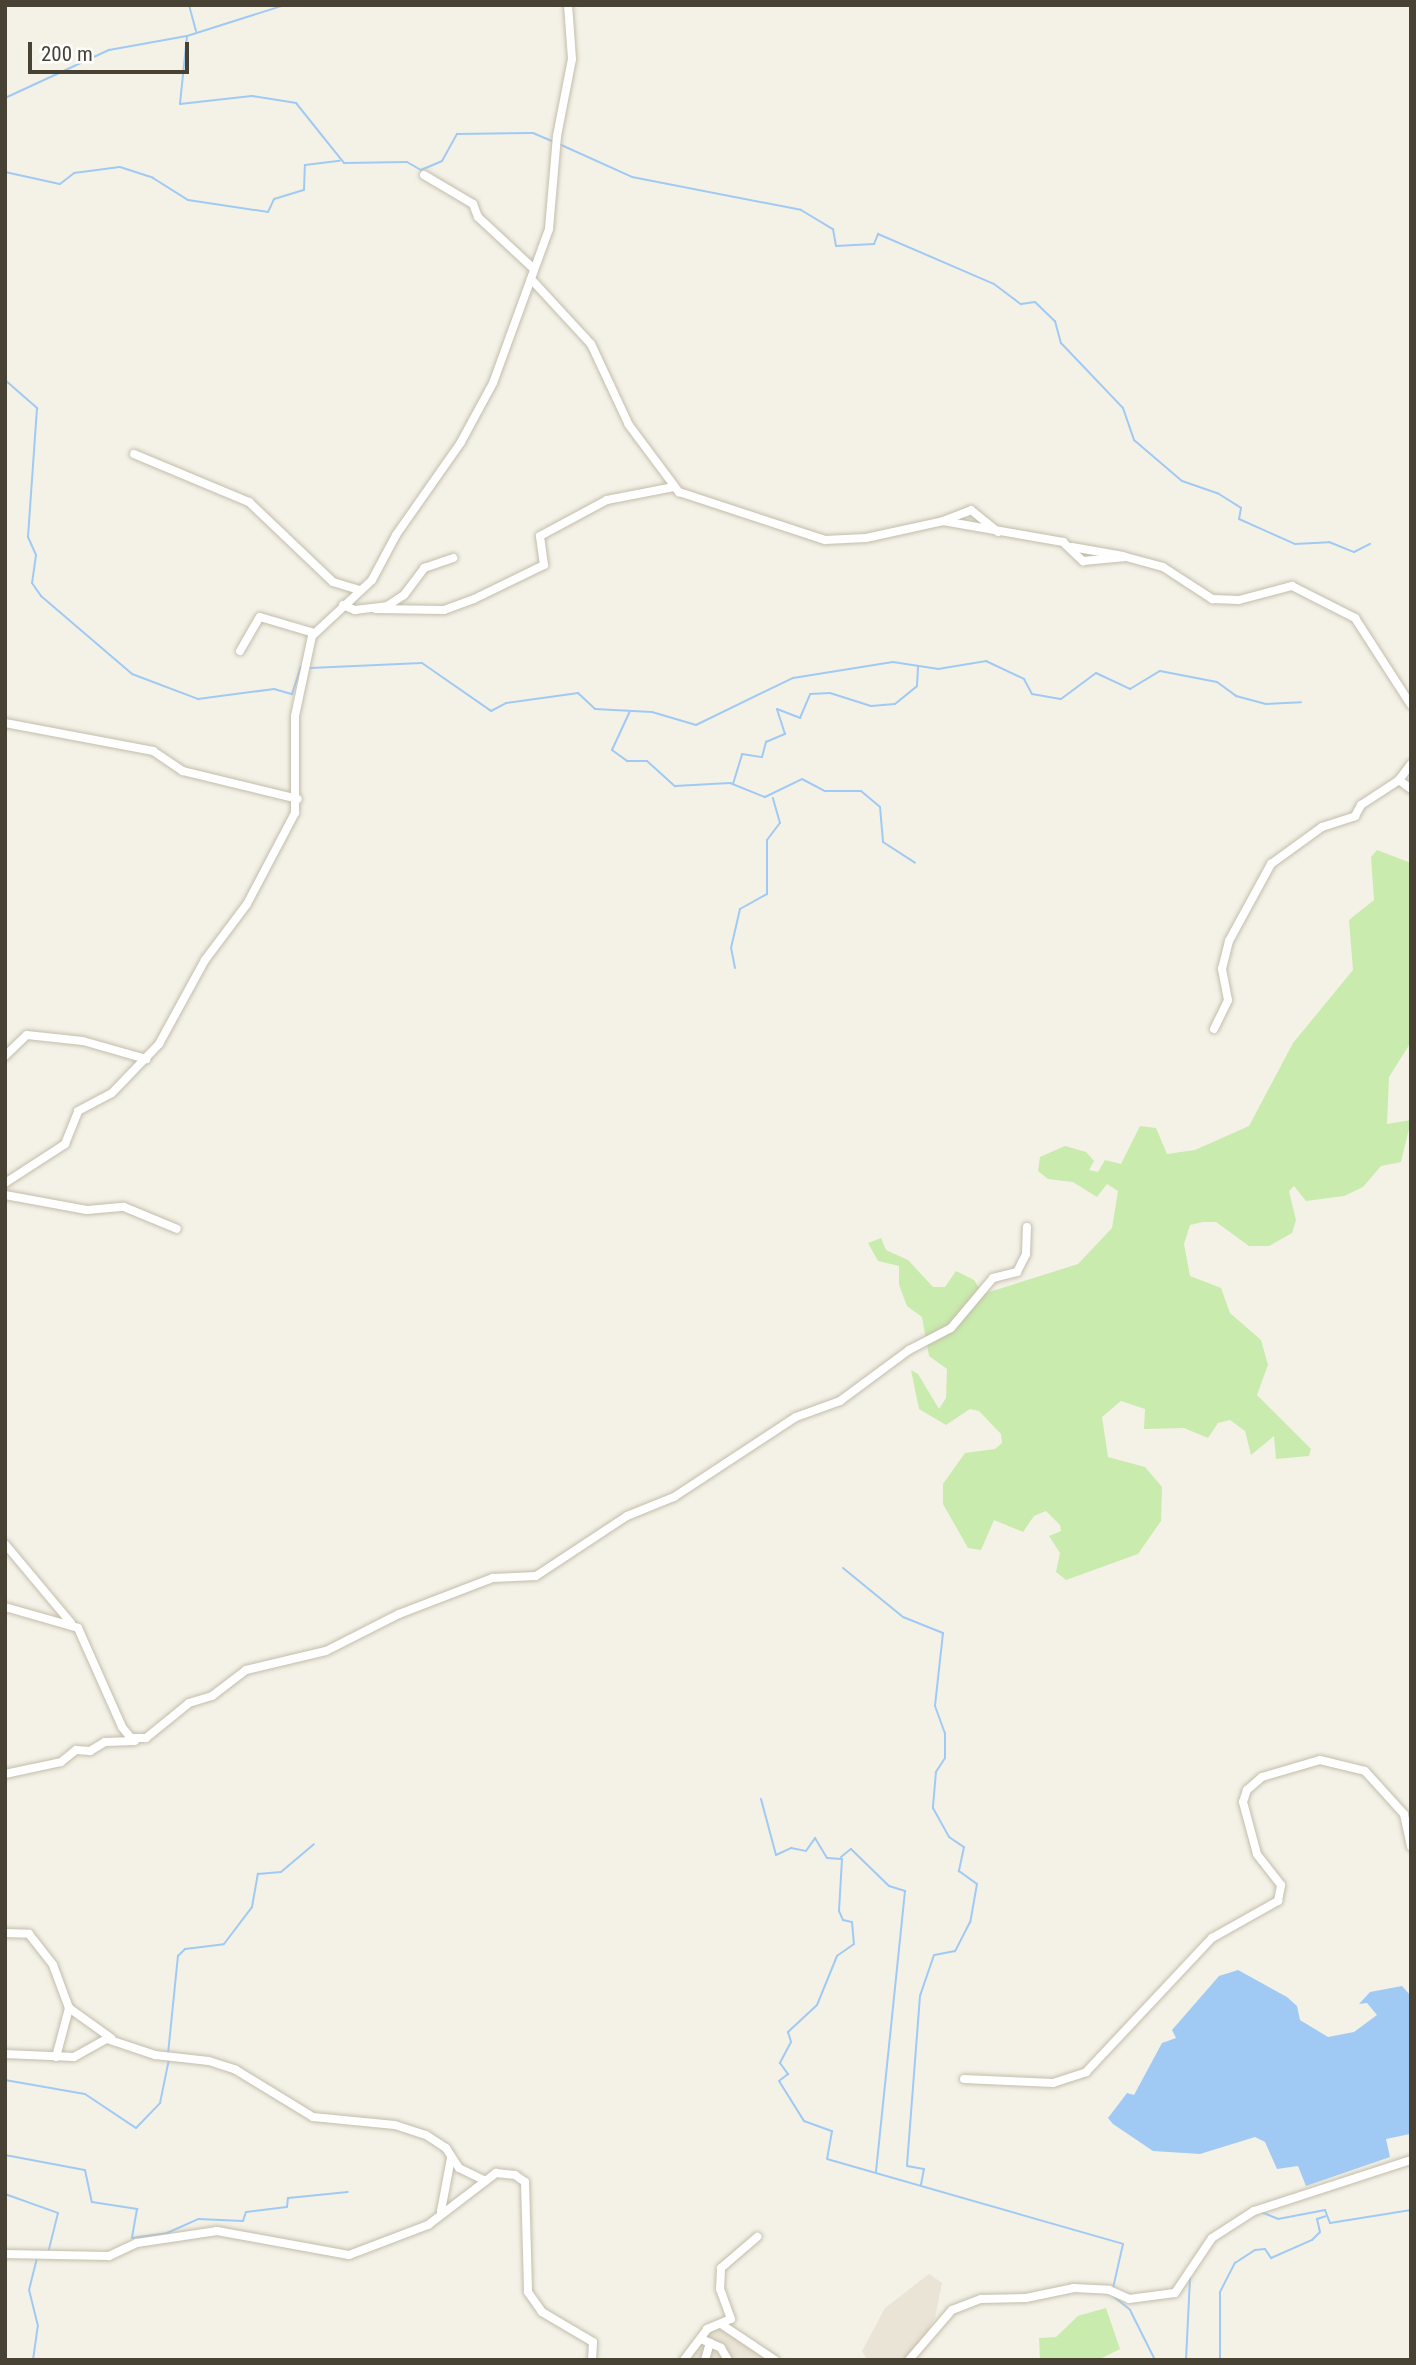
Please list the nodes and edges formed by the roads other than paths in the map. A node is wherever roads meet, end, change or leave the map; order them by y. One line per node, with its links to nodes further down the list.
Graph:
1 (568, 5): 3 (street)
2 (424, 175): 3 (street)
3 (534, 269): 4 (street)
4 (531, 279): 6 (street); 10 (street)
5 (134, 454): 10 (street)
6 (674, 487): 7 (street); 12 (street)
7 (943, 522): 8 (street); 8 (street)
8 (998, 533): 15 (street)
9 (453, 558): 12 (street)
10 (359, 590): 11 (street)
11 (343, 605): 12 (street); 13 (street)
12 (376, 609)
13 (314, 633): 14 (street); 20 (street)
14 (240, 651)
15 (1411, 705)
16 (5, 723): 20 (street)
17 (1411, 764): 18 (street)
18 (1399, 780): 19 (street); 21 (street)
19 (1411, 789)
20 (298, 799): 23 (street)
21 (1214, 1029)
22 (5, 1056): 23 (street)
23 (146, 1059): 24 (street)
24 (5, 1183)
25 (5, 1195): 27 (street)
26 (1027, 1227): 31 (street)
27 (177, 1229)
28 (5, 1544): 30 (street)
29 (5, 1607): 30 (street)
30 (71, 1623): 31 (street)
31 (138, 1740): 32 (street)
32 (5, 1773)
33 (1411, 1846): 39 (street)
34 (5, 1933): 35 (street)
35 (69, 2008): 36 (street); 38 (street)
36 (113, 2040): 38 (street); 40 (street)
37 (5, 2054): 38 (street)
38 (56, 2057)
39 (964, 2079)
40 (451, 2157): 42 (street); 43 (street)
41 (1411, 2160): 54 (street)
42 (484, 2180): 43 (street); 49 (street)
43 (440, 2214): 45 (street)
44 (757, 2237): 46 (street)
45 (5, 2254)
46 (721, 2323): 47 (street); 53 (street)
47 (701, 2339): 48 (street); 50 (street)
48 (710, 2343): 51 (street); 52 (street)
49 (592, 2360)
50 (684, 2360)
51 (705, 2360)
52 (729, 2360)
53 (775, 2360)
54 (909, 2360)

